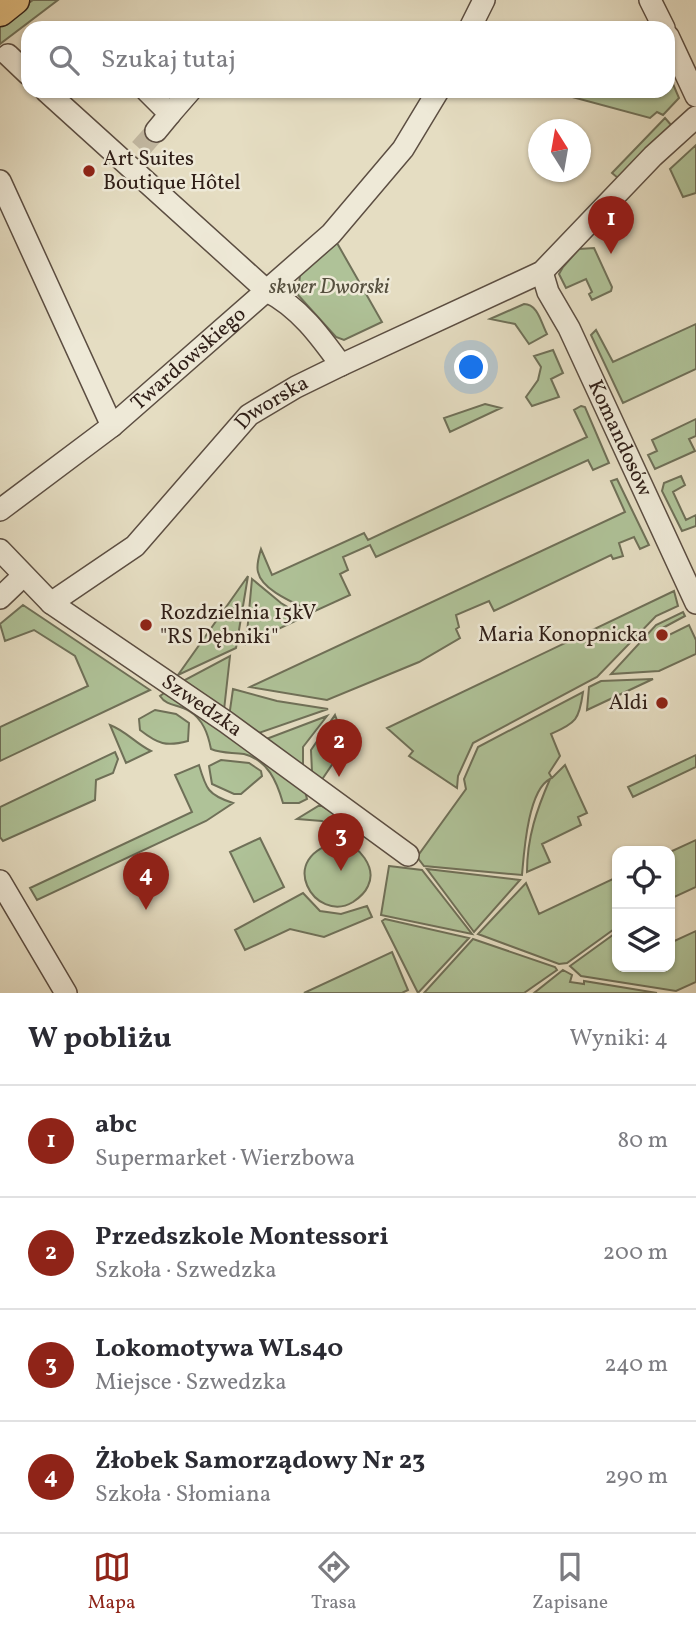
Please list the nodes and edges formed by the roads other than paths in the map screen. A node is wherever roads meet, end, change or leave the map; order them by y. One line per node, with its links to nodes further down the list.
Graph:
1 (15, 0): 4 (main road)
2 (484, 0): 5 (street)
3 (650, 0): 6 (street)
4 (0, 12)
5 (474, 21)
6 (660, 21)
7 (675, 51): 10 (street)
8 (8, 55): 9 (street)
9 (21, 67)
10 (696, 96)
11 (55, 98): 20 (street)
12 (154, 98): 15 (street)
13 (184, 98): 15 (street)
14 (434, 98): 20 (street, Twardowskiego)
15 (170, 114): 17 (street)
16 (696, 117): 19 (street)
17 (156, 131)
18 (0, 181): 22 (street)
19 (542, 272): 21 (street, Dworska); 28 (street, Komandosów)
20 (267, 291): 21 (street); 22 (street, Twardowskiego)
21 (341, 365): 27 (street, Dworska)
22 (112, 426): 23 (street, Twardowskiego)
23 (0, 510)
24 (0, 550): 25 (street, Szwedzka)
25 (23, 576): 26 (street); 27 (street, Szwedzka)
26 (0, 598)
27 (51, 603): 29 (street, Szwedzka)
28 (696, 604)
29 (408, 855)
30 (0, 881): 31 (street)
31 (66, 993)

